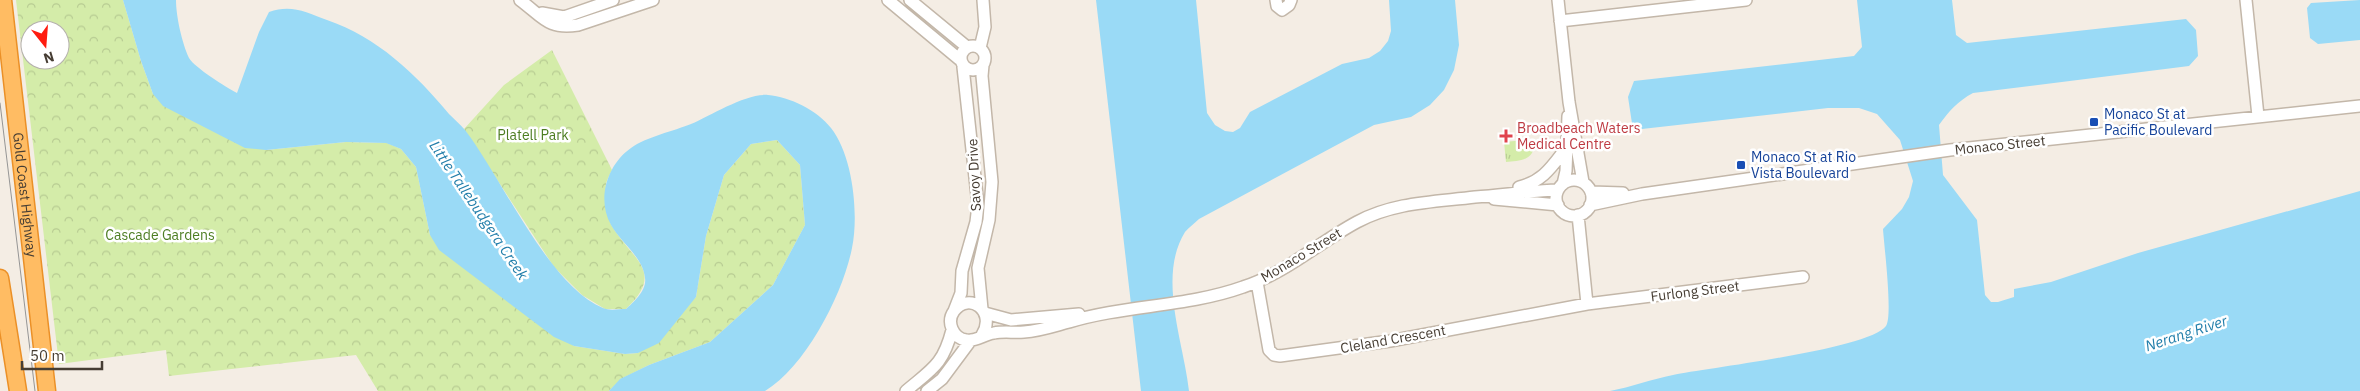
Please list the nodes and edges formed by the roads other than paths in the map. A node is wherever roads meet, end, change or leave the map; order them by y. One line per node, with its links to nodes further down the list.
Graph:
1 (3, 0): 20 (highway, Gold Coast Highway)
2 (520, 0): 13 (street)
3 (613, 0): 13 (street)
4 (653, 0): 13 (street)
5 (888, 0): 16 (street)
6 (910, 0): 15 (street)
7 (983, 0): 18 (street)
8 (1276, 0): 9 (street)
9 (1291, 0)
10 (1558, 0): 14 (street)
11 (1746, 0): 14 (street)
12 (2246, 0): 24 (street)
13 (533, 10)
14 (1560, 21): 22 (street)
15 (945, 30): 16 (street); 17 (street)
16 (936, 40): 19 (street)
17 (967, 47): 18 (street); 19 (street)
18 (980, 48): 21 (street)
19 (961, 63): 21 (street); 41 (street, Savoy Drive)
20 (5, 64): 49 (highway, Gold Coast Highway)
21 (983, 65): 42 (street, Savoy Drive)
22 (1569, 102): 25 (street); 26 (street)
23 (2360, 106): 24 (street, Monaco Street)
24 (2258, 116): 30 (street, Monaco Street)
25 (1567, 147): 27 (street); 28 (street)
26 (1583, 182): 27 (street); 29 (street)
27 (1560, 187): 28 (street, Monaco Street); 32 (street)
28 (1512, 192): 31 (street, Monaco Street)
29 (1591, 192): 30 (street, Monaco Street); 33 (street)
30 (1642, 194): 33 (street, Monaco Street)
31 (1477, 197): 32 (street, Monaco Street); 37 (street, Monaco Street)
32 (1558, 205): 34 (street)
33 (1590, 206): 34 (street)
34 (1578, 215): 40 (street)
35 (1803, 277): 40 (street, Furlong Street)
36 (0, 278): 48 (highway)
37 (1257, 282): 38 (street, Monaco Street); 39 (street, Cleland Crescent)
38 (1225, 292): 39 (street); 43 (street, Monaco Street)
39 (1260, 304): 40 (street, Cleland Crescent)
40 (1587, 304)
41 (954, 311): 42 (street); 44 (street)
42 (984, 311): 43 (street, Monaco Street); 45 (street)
43 (1093, 315): 45 (street, Monaco Street)
44 (952, 330): 46 (street); 47 (street)
45 (982, 335): 46 (street)
46 (971, 340): 51 (street)
47 (918, 380): 50 (street); 51 (street)
48 (18, 391)
49 (47, 391)
50 (906, 391)
51 (926, 391)

